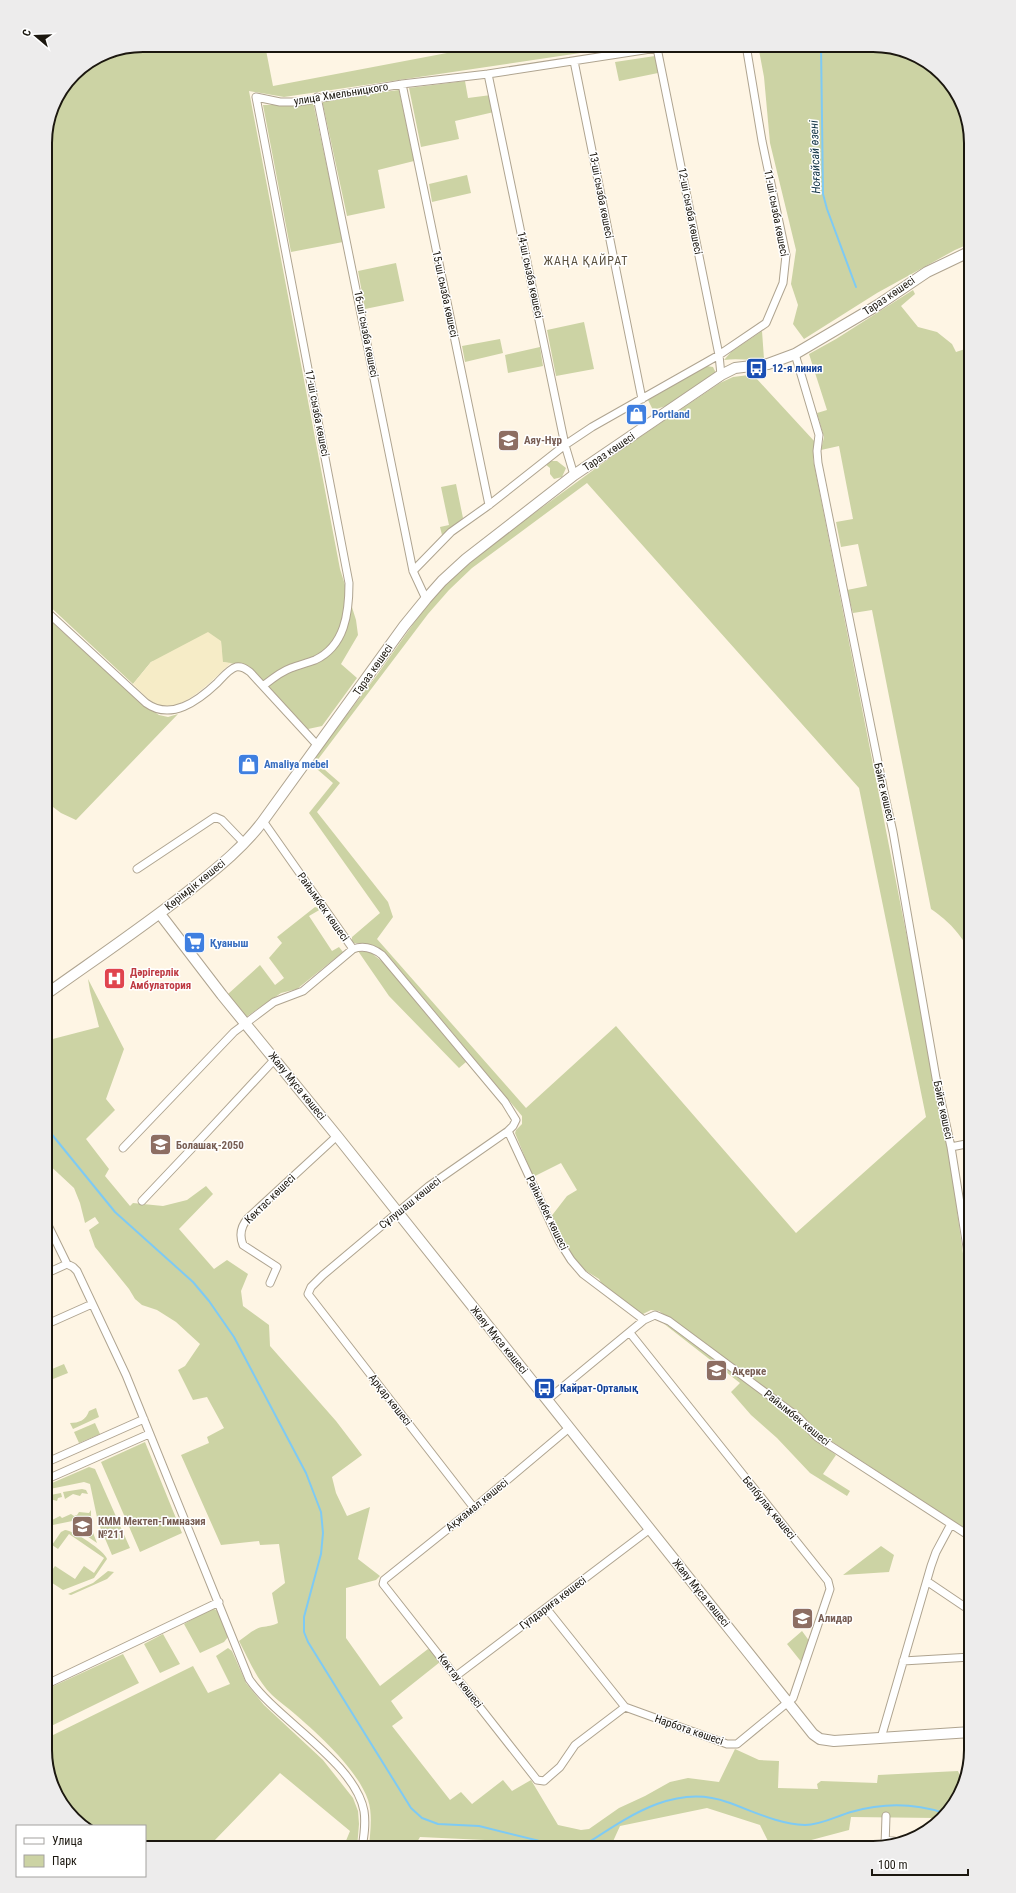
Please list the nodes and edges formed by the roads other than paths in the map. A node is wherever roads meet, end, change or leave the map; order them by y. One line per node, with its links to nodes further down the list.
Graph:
1 (629, 52): 4 (street, улица Хмельницкого)
2 (658, 52): 11 (street, 12-ші сызба көшесі)
3 (747, 52): 11 (street, 11-ші сызба көшесі)
4 (574, 60): 5 (street, улица Хмельницкого); 13 (street, 13-ші сызба көшесі)
5 (488, 74): 6 (street, улица Хмельницкого); 14 (street, 14-ші сызба көшесі)
6 (402, 84): 8 (street, улица Хмельницкого); 16 (street, 15-ші сызба көшесі)
7 (256, 97): 8 (street, улица Хмельницкого); 20 (street, 17-ші сызба көшесі)
8 (317, 98): 17 (street, 16-ші сызба көшесі)
9 (964, 254): 10 (street, Тараз көшесі)
10 (795, 354): 12 (street, Тараз көшесі); 34 (street, Бәйге көшесі)
11 (719, 355): 12 (street, 12-ші сызба көшесі); 13 (street, 11-ші сызба көшесі)
12 (721, 375): 15 (street, Тараз көшесі)
13 (642, 399): 14 (street, 11-ші сызба көшесі)
14 (565, 445): 15 (street, 14-ші сызба көшесі); 16 (street, 11-ші сызба көшесі)
15 (574, 475): 18 (street, Тараз көшесі)
16 (489, 504): 17 (street, 11-ші сызба көшесі)
17 (413, 571): 18 (street, 16-ші сызба көшесі)
18 (426, 599): 21 (street, Тараз көшесі)
19 (52, 616): 20 (street)
20 (263, 686): 21 (street)
21 (318, 746): 22 (street, Көрімдік көшесі)
22 (263, 821): 23 (street, Көрімдік көшесі); 26 (street, Райымбек көшесі)
23 (244, 843): 24 (street); 25 (street, Көрімдік көшесі)
24 (137, 869)
25 (160, 914): 27 (street, Көрімдік көшесі); 28 (street, Жаяу Мұса көшесі)
26 (353, 949): 28 (street); 30 (street, Райымбек көшесі)
27 (52, 990)
28 (245, 1023): 29 (street, Жаяу Мұса көшесі); 35 (street)
29 (275, 1059): 32 (street, Жаяу Мұса көшесі); 36 (street)
30 (516, 1120): 31 (street, Сұлушаш көшесі)
31 (508, 1131): 37 (street, Сұлушаш көшесі); 45 (street, Райымбек көшесі)
32 (337, 1136): 37 (street, Жаяу Мұса көшесі); 42 (street, Көктас көшесі)
33 (964, 1144): 34 (street)
34 (951, 1147): 38 (street, Бәйге көшесі)
35 (123, 1148)
36 (142, 1200)
37 (397, 1212): 43 (street, Сұлушаш көшесі); 48 (street, Жаяу Мұса көшесі)
38 (964, 1213)
39 (52, 1234): 40 (street)
40 (67, 1264): 41 (street); 44 (street)
41 (52, 1271)
42 (270, 1283)
43 (308, 1292): 54 (street, Арқар көшесі)
44 (92, 1304): 46 (street); 49 (street)
45 (644, 1320): 47 (street); 55 (street, Райымбек көшесі)
46 (52, 1322)
47 (630, 1332): 48 (street); 67 (street, Белбұлақ көшесі)
48 (547, 1400): 50 (street, Жаяу Мұса көшесі)
49 (144, 1420): 51 (street); 52 (street)
50 (569, 1428): 54 (street, Ақжамал көшесі); 56 (street, Жаяу Мұса көшесі)
51 (149, 1434): 53 (street); 60 (street)
52 (52, 1460)
53 (52, 1477)
54 (474, 1508): 58 (street, Ақжамал көшесі)
55 (951, 1524): 57 (street, Райымбек көшесі); 59 (street)
56 (650, 1529): 62 (street, Гүлдариға көшесі); 67 (street, Жаяу Мұса көшесі)
57 (964, 1532)
58 (384, 1580): 65 (street, Көктау көшесі)
59 (928, 1582): 61 (street); 64 (street)
60 (219, 1602): 66 (street); 73 (street)
61 (964, 1606)
62 (546, 1608): 65 (street, Гүлдариға көшесі); 68 (street)
63 (964, 1657): 64 (street)
64 (903, 1660): 70 (street)
65 (456, 1676): 68 (street, Көктау көшесі)
66 (52, 1682)
67 (788, 1703): 68 (street, Нарбота көшесі); 70 (street, Жаяу Мұса көшесі)
68 (625, 1708)
69 (964, 1732): 70 (street, Жаяу Мұса көшесі)
70 (881, 1738)
71 (886, 1816): 72 (street)
72 (885, 1840)
73 (363, 1841)

